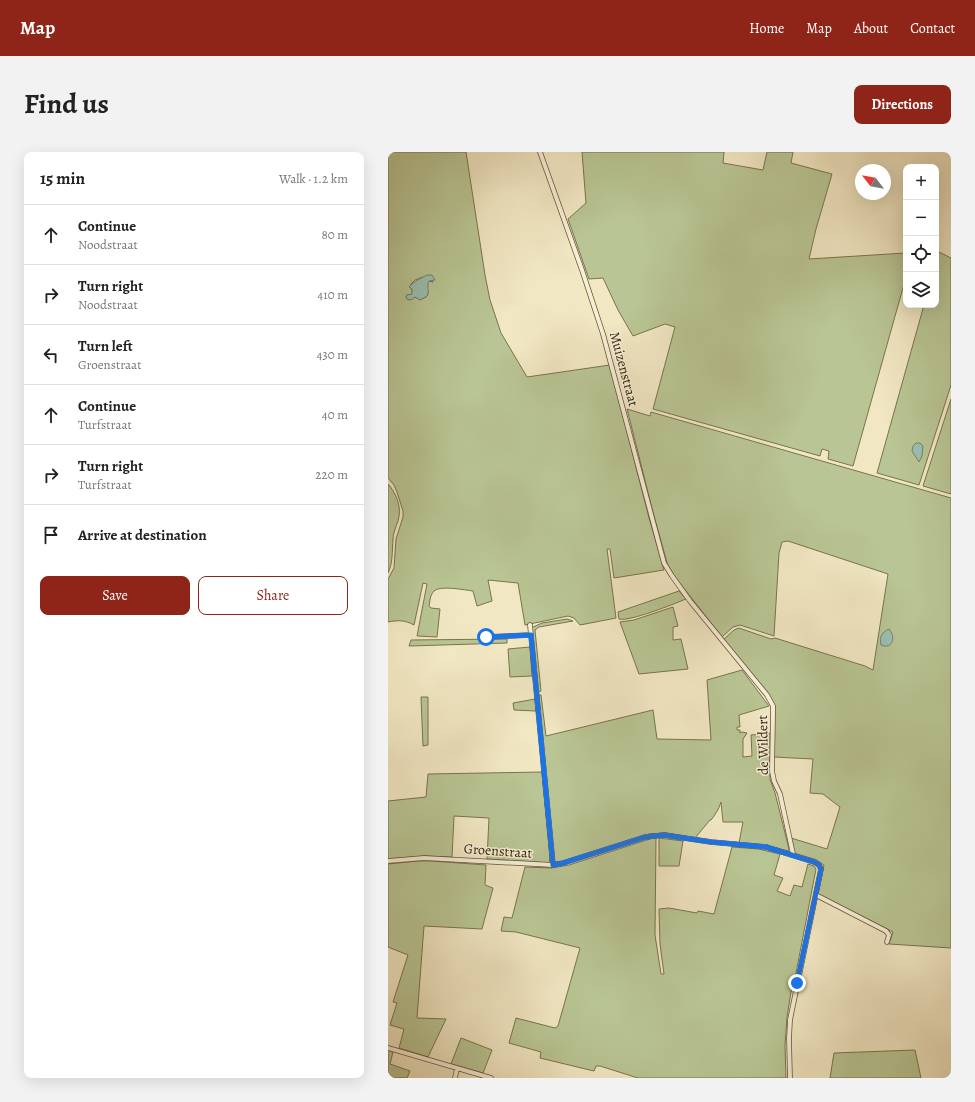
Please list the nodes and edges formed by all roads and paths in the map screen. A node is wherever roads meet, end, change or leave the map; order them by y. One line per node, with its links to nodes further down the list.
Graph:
1 (540, 152): 2 (street, Muizenstraat)
2 (684, 592): 6 (street, de Wildert)
3 (530, 625): 4 (street)
4 (531, 635): 5 (street); 8 (street)
5 (486, 637)
6 (793, 854): 8 (street, Groenstraat); 9 (street, Groenstraat)
7 (388, 861): 8 (street, Groenstraat)
8 (553, 865)
9 (816, 895): 10 (street); 15 (street)
10 (887, 942)
11 (388, 1048): 12 (street)
12 (457, 1068): 13 (street); 14 (street)
13 (455, 1078)
14 (491, 1078)
15 (790, 1078)

